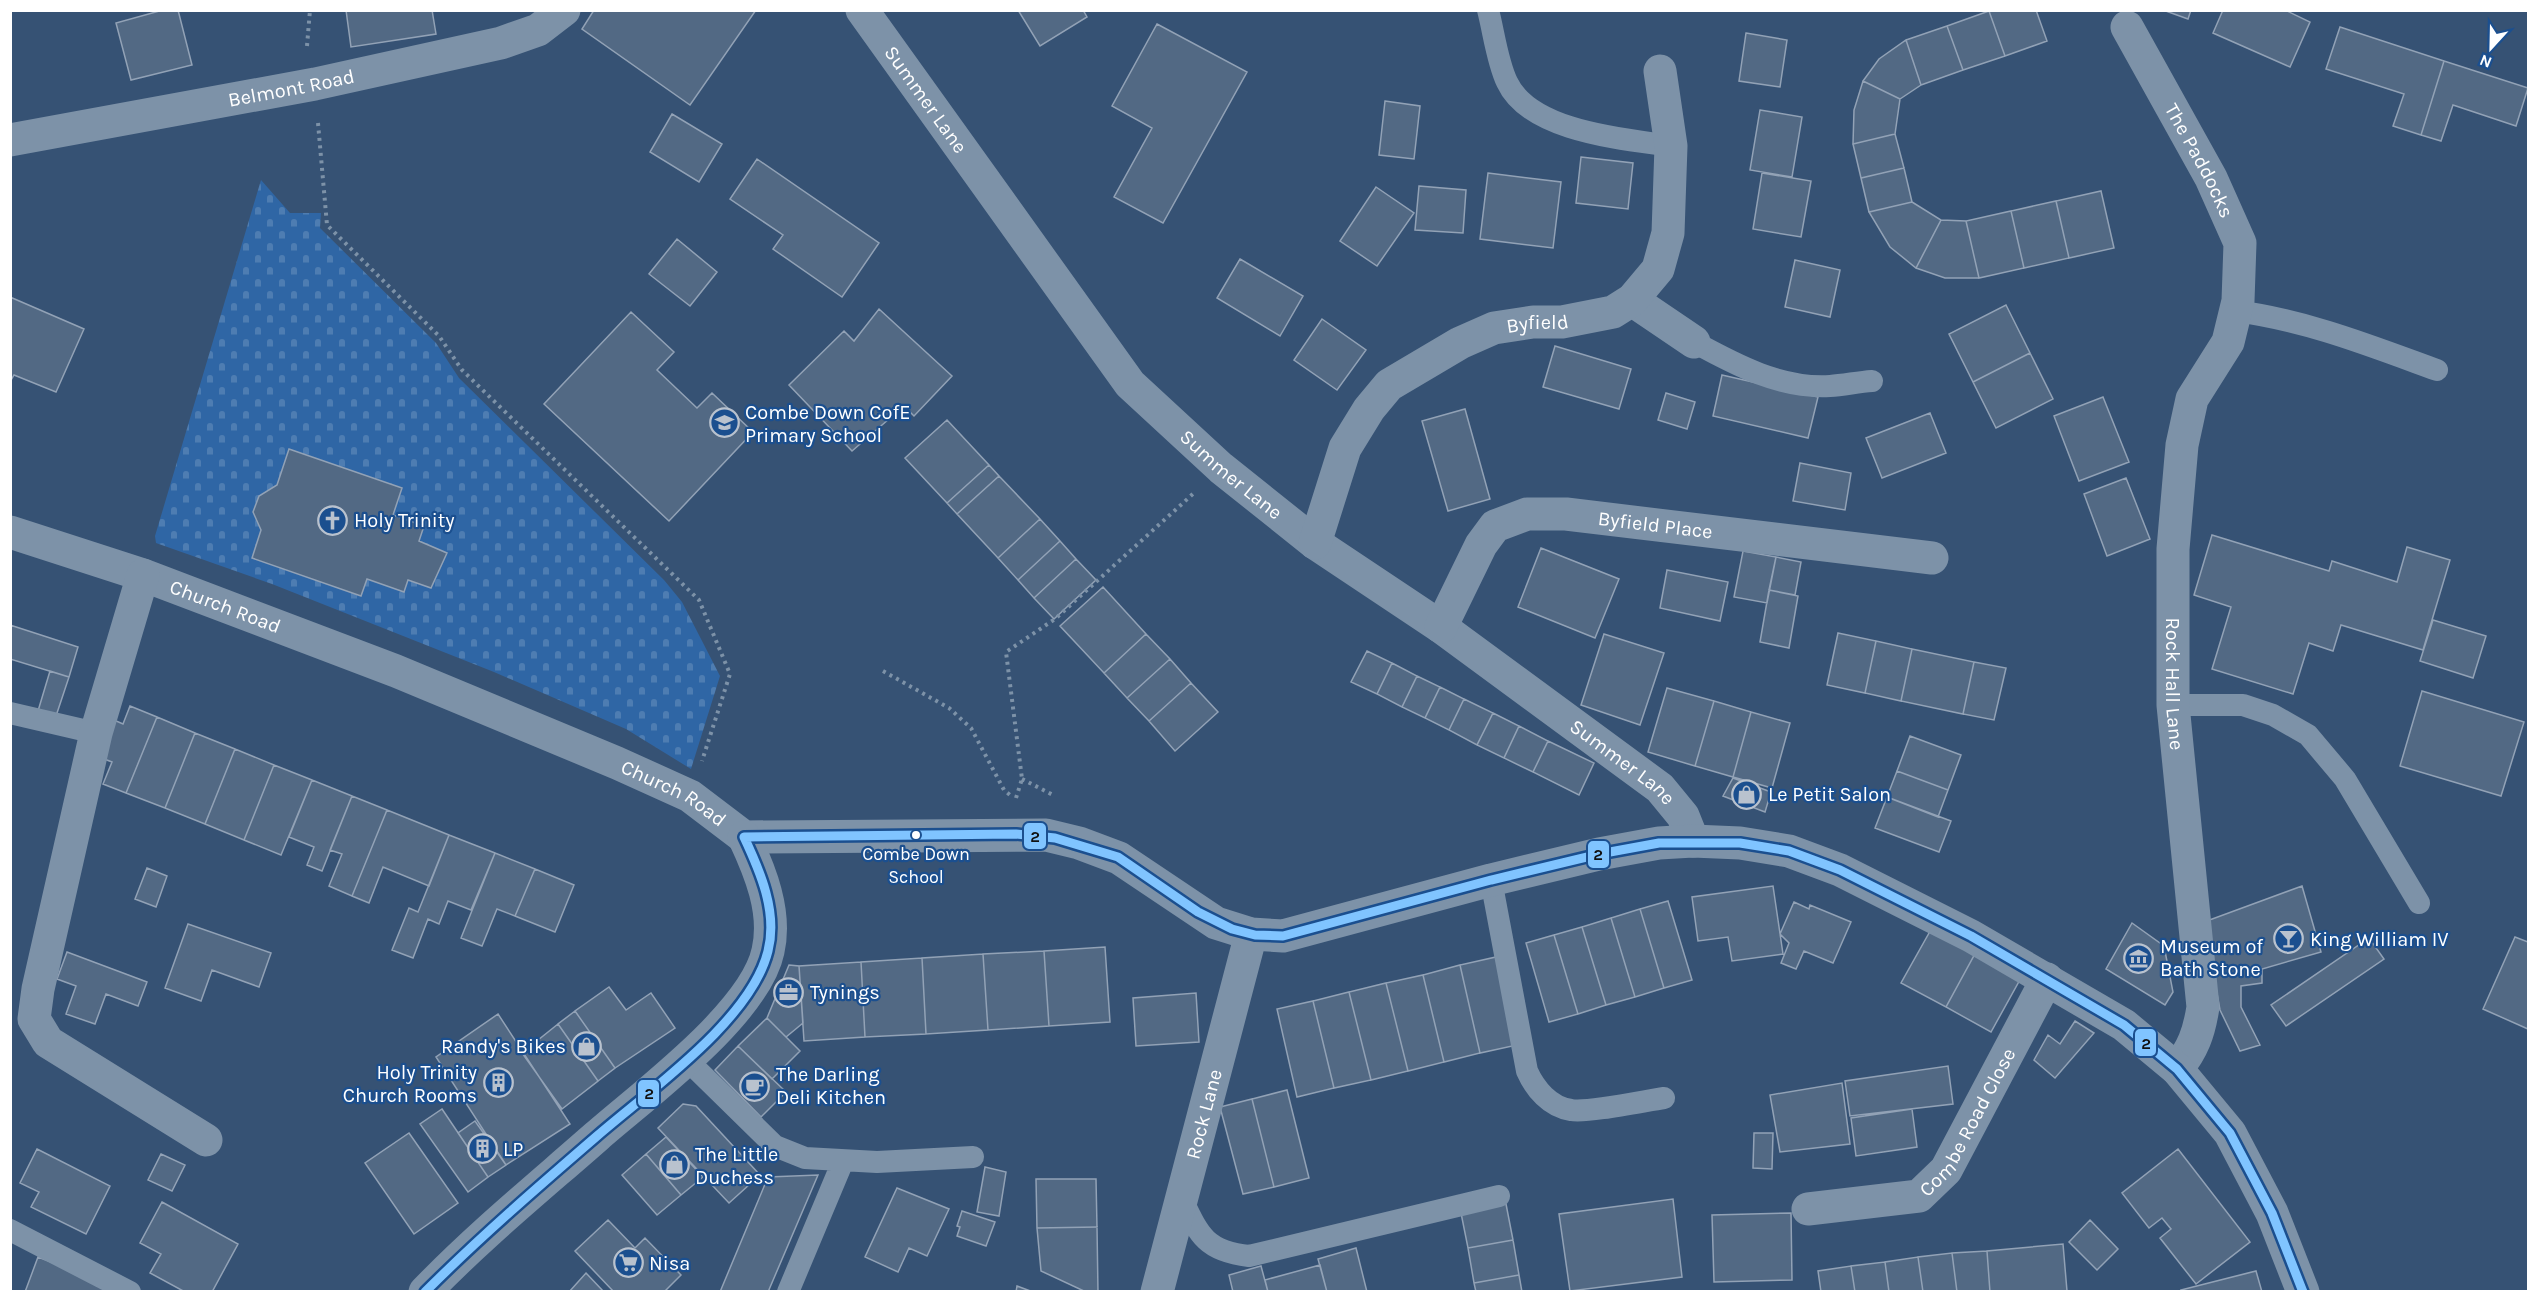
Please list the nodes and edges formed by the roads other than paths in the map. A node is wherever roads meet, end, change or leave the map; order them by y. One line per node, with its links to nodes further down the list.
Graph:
1 (564, 10): 6 (street, Belmont Road)
2 (862, 10): 14 (street, Summer Lane)
3 (1488, 10): 7 (lane)
4 (2127, 27): 9 (street, The Paddocks)
5 (1660, 71): 7 (street, Byfield)
6 (10, 140)
7 (1671, 146): 8 (street, Byfield)
8 (1632, 300): 10 (street); 14 (street, Byfield)
9 (2237, 306): 11 (lane); 18 (street, Rock Hall Lane)
10 (1694, 342): 12 (lane)
11 (2437, 370)
12 (1872, 381)
13 (10, 532): 16 (street, Church Road)
14 (1315, 543): 17 (street, Summer Lane)
15 (1932, 558): 17 (street, Byfield Place)
16 (143, 575): 20 (street); 21 (street, Church Road)
17 (1441, 627): 22 (street, Summer Lane)
18 (2173, 705): 24 (lane); 28 (street, Rock Hall Lane)
19 (10, 712): 20 (lane)
20 (96, 733): 30 (street)
21 (744, 837): 25 (street, Church Road); 27 (street)
22 (1693, 841): 23 (street, Church Road); 26 (street, Church Road)
23 (1491, 880): 25 (street, Church Road); 29 (lane)
24 (2419, 903)
25 (1251, 934): 33 (street, Rock Lane)
26 (2047, 979): 28 (street, Church Road); 35 (street, Combe Road Close)
27 (686, 1059): 32 (lane); 38 (street)
28 (2177, 1069): 41 (street, Church Road)
29 (1664, 1098)
30 (206, 1140)
31 (973, 1157): 32 (lane)
32 (843, 1161): 39 (lane)
33 (1181, 1197): 34 (lane); 40 (street, Rock Lane)
34 (1499, 1197)
35 (1808, 1209)
36 (10, 1230): 37 (lane)
37 (130, 1292)
38 (425, 1292)
39 (788, 1292)
40 (1157, 1292)
41 (2303, 1292)

